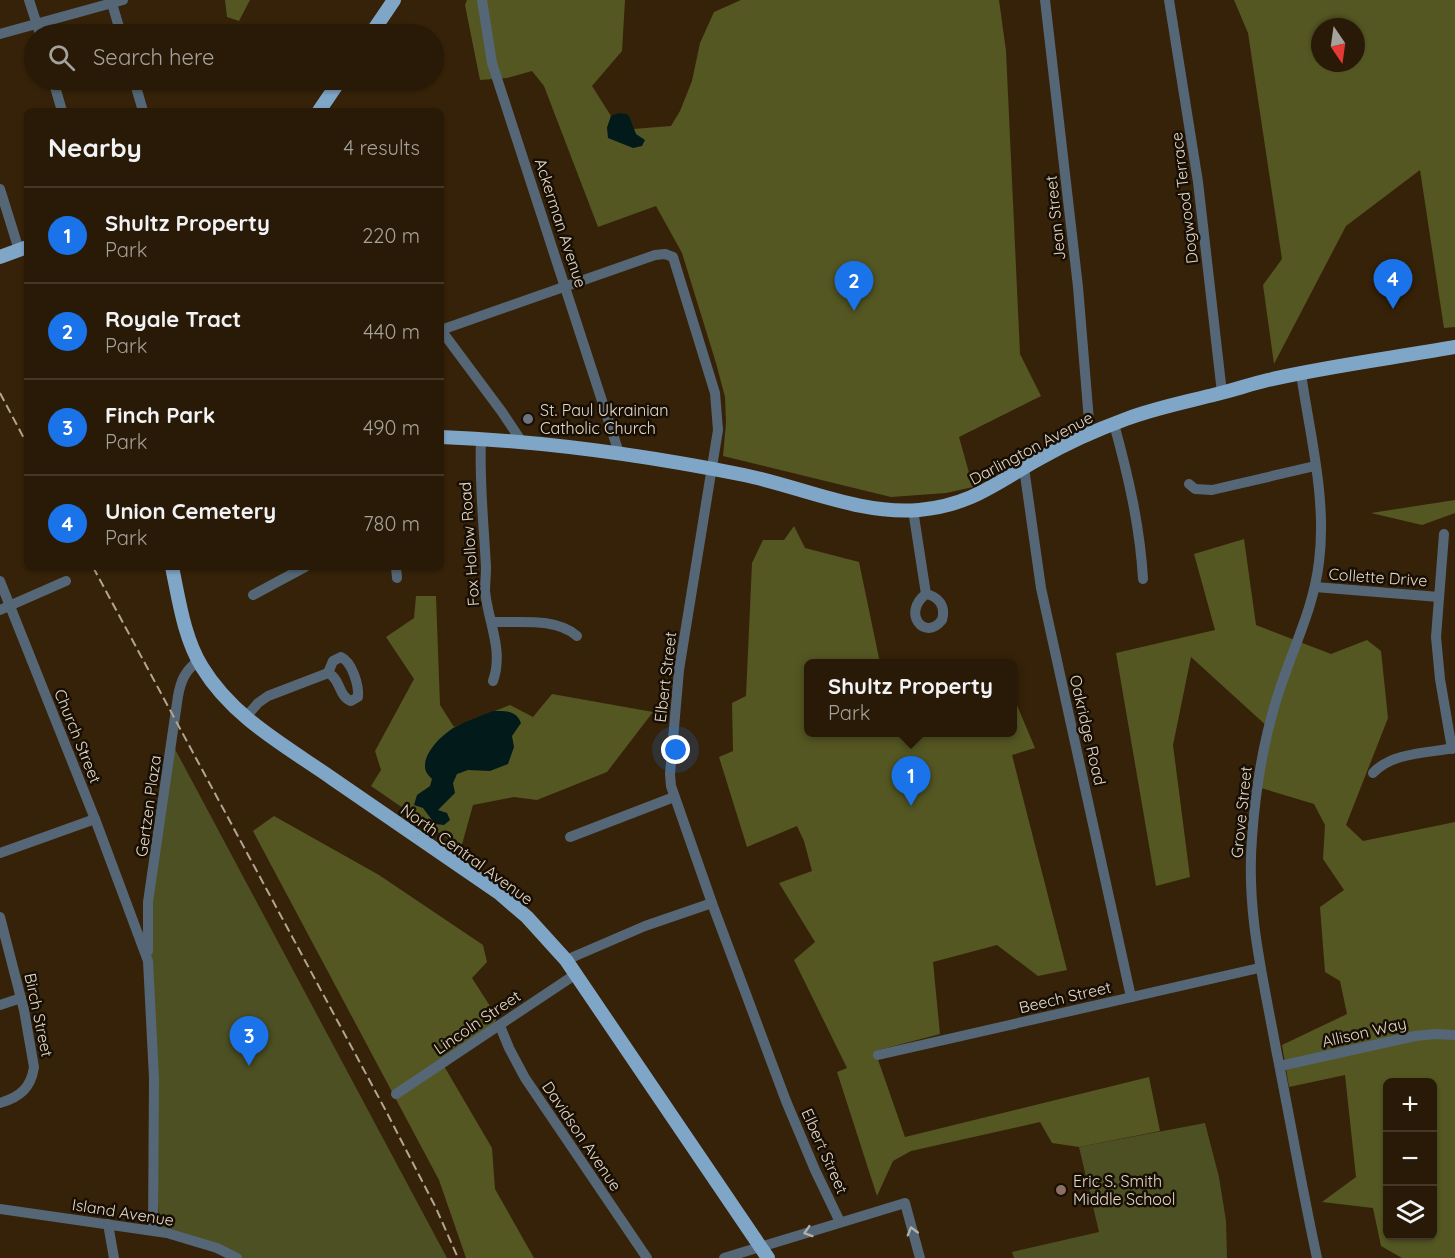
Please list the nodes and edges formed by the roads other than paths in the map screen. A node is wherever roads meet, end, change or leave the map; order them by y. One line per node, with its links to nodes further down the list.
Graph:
1 (29, 0): 8 (street)
2 (123, 0): 7 (street)
3 (394, 0): 11 (main road)
4 (482, 0): 23 (street, Ackerman Avenue)
5 (1045, 0): 30 (street, Jean Street)
6 (1169, 0): 28 (street, Dogwood Terrace)
7 (111, 2): 9 (street); 10 (street)
8 (36, 24)
9 (52, 24)
10 (118, 24)
11 (378, 24)
12 (24, 31): 13 (street)
13 (0, 34)
14 (56, 90): 17 (street)
15 (137, 90): 18 (street)
16 (333, 90): 19 (main road)
17 (61, 108)
18 (142, 108)
19 (321, 108)
20 (0, 189): 21 (street)
21 (23, 249): 22 (main road)
22 (0, 256)
23 (566, 286): 24 (street); 34 (street, Ackerman Avenue); 37 (street, Elbert Street)
24 (444, 329)
25 (444, 334): 33 (street)
26 (1455, 347): 27 (main road, Darlington Avenue)
27 (1301, 374): 28 (main road, Darlington Avenue); 35 (street, Grove Street)
28 (1222, 393): 29 (main road, Darlington Avenue)
29 (1114, 424): 30 (main road, Darlington Avenue); 43 (street)
30 (1090, 433): 36 (main road, Darlington Avenue)
31 (444, 437): 32 (main road, Darlington Avenue)
32 (481, 439): 33 (main road, Darlington Avenue); 51 (street, Fox Hollow Road)
33 (522, 442): 34 (main road, Darlington Avenue)
34 (619, 453): 37 (main road, Darlington Avenue)
35 (1315, 466): 38 (street); 46 (street, Grove Street)
36 (1024, 468): 39 (main road, Darlington Avenue); 71 (street, Oakridge Road)
37 (712, 469): 39 (main road, Darlington Avenue); 59 (street, Elbert Street)
38 (1189, 484)
39 (913, 510): 47 (street)
40 (1444, 534): 49 (street)
41 (173, 570): 53 (main road, North Central Avenue)
42 (299, 570): 48 (street)
43 (1143, 579)
44 (0, 581): 50 (street, Church Street)
45 (66, 581): 50 (street)
46 (1315, 587): 49 (street, Collette Drive); 69 (street, Grove Street)
47 (926, 594)
48 (253, 595)
49 (1439, 597): 57 (street)
50 (5, 608): 60 (street, Church Street)
51 (492, 622): 52 (street); 55 (street, Fox Hollow Road)
52 (577, 636)
53 (198, 661): 56 (main road, North Central Avenue); 63 (street, Gertzen Plaza)
54 (328, 673): 56 (street)
55 (493, 681)
56 (246, 717): 67 (main road, North Central Avenue)
57 (1454, 749): 58 (street)
58 (1373, 773)
59 (674, 797): 61 (street); 65 (street, Elbert Street)
60 (95, 819): 62 (street); 64 (street, Church Street)
61 (570, 837)
62 (0, 853)
63 (148, 902): 64 (street); 68 (street, Gertzen Plaza)
64 (127, 903): 68 (street, Church Street)
65 (712, 903): 67 (street); 81 (street, Elbert Street)
66 (0, 917): 72 (street, Birch Street)
67 (566, 960): 70 (main road, North Central Avenue)
68 (148, 962): 83 (street, Church Street)
69 (1259, 968): 71 (street, Beech Street); 77 (street, Grove Street)
70 (576, 974): 74 (street, Lincoln Street); 84 (main road, North Central Avenue)
71 (1131, 997): 76 (street, Beech Street)
72 (21, 998): 73 (street); 79 (street, Birch Street)
73 (0, 1005)
74 (500, 1026): 78 (street, Lincoln Street); 87 (street, Davidson Avenue)
75 (1455, 1035): 77 (street, Allison Way)
76 (878, 1055)
77 (1280, 1066): 90 (street, Grove Street)
78 (396, 1095)
79 (0, 1103)
80 (0, 1209): 82 (street, Island Avenue)
81 (840, 1222): 84 (street, one-way to 84); 89 (street, one-way to 81)
82 (108, 1224): 83 (street, Island Avenue); 85 (street)
83 (153, 1230): 86 (street, Island Avenue)
84 (764, 1252): 88 (street)
85 (114, 1258)
86 (237, 1258)
87 (647, 1258)
88 (724, 1258)
89 (920, 1258)
90 (1317, 1258)

